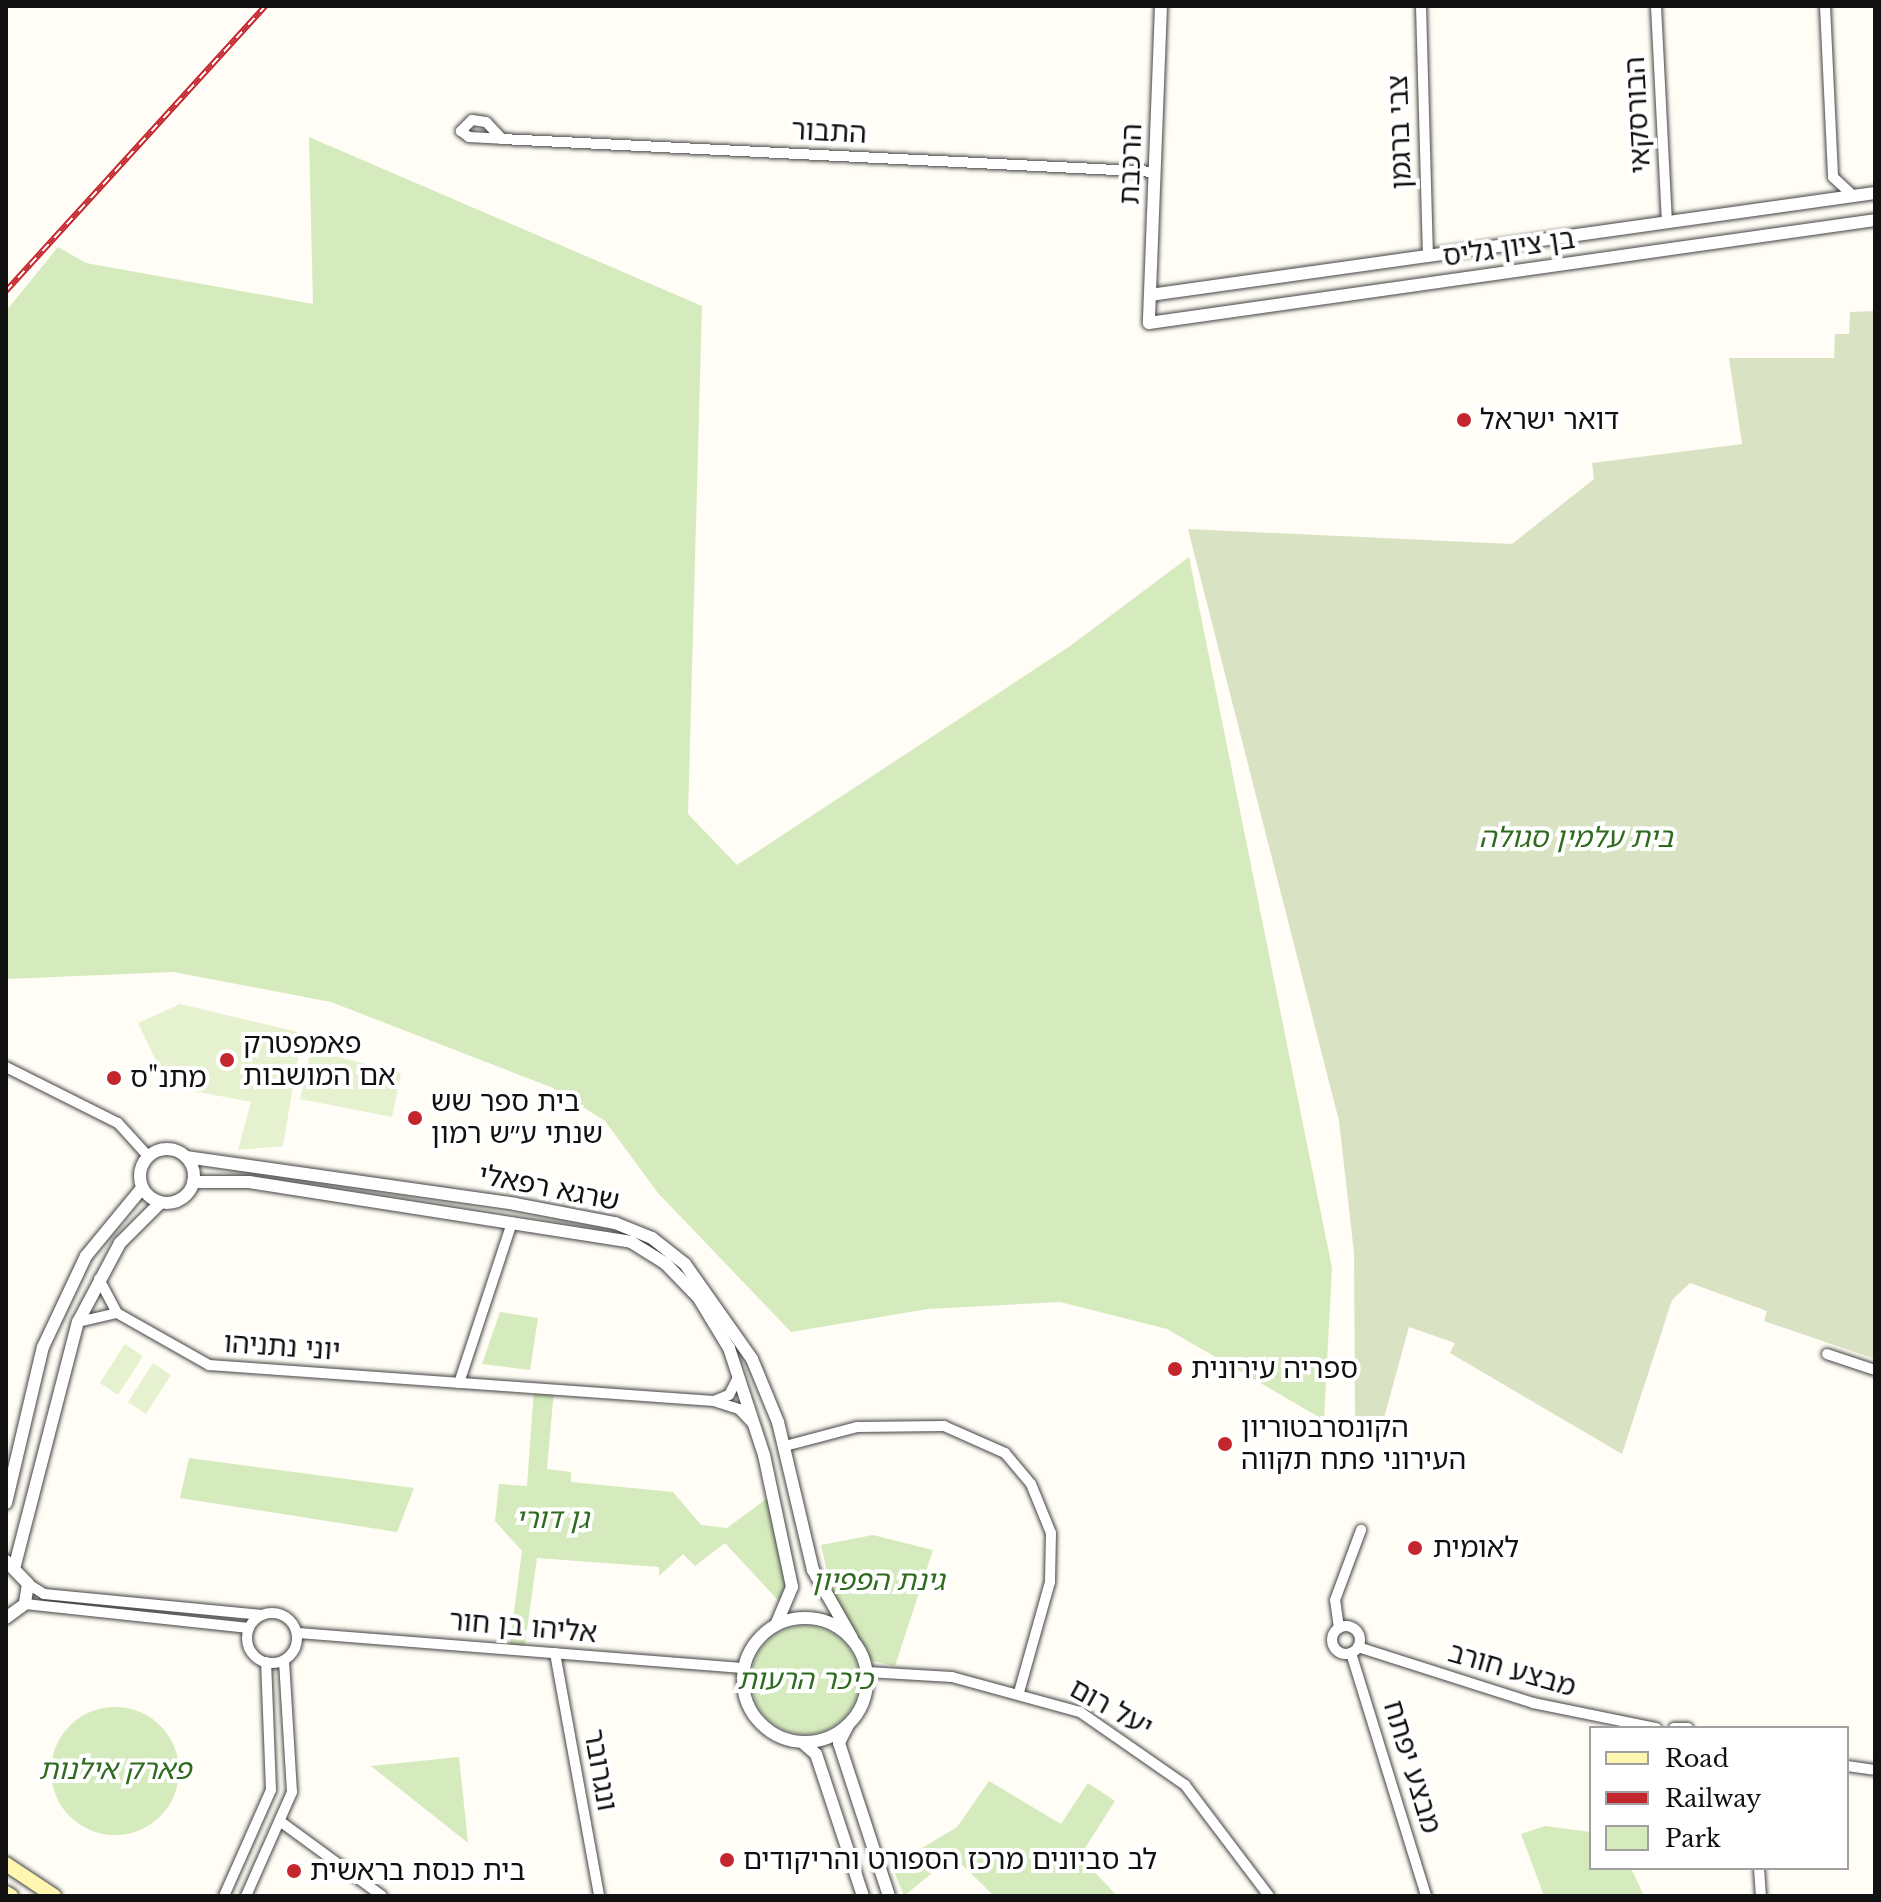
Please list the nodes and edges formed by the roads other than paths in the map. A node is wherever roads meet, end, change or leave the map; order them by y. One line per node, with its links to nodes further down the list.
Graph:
1 (1161, 6): 6 (street, הרכבת)
2 (1421, 6): 11 (street, צבי ברגמן)
3 (1656, 6): 10 (street, הבורסקאי)
4 (1825, 6): 8 (street)
5 (502, 139): 6 (street, התבור)
6 (1155, 172): 12 (street, הרכבת)
7 (1875, 193): 8 (street, בן ציון גליס)
8 (1854, 196): 10 (street, בן ציון גליס)
9 (1875, 220): 13 (street, בן ציון גליס)
10 (1667, 222): 11 (street, בן ציון גליס)
11 (1428, 257): 12 (street, בן ציון גליס)
12 (1150, 295): 13 (street, הרכבת)
13 (1149, 323)
14 (6, 1067): 15 (street)
15 (148, 1156): 16 (street); 18 (street)
16 (186, 1157): 17 (street); 30 (street, שרגא רפאלי)
17 (193, 1182): 19 (street); 20 (street, שרגא רפאלי)
18 (142, 1188): 19 (street); 31 (street)
19 (160, 1203): 21 (street)
20 (512, 1223): 26 (street, שרגא רפאלי); 27 (street)
21 (99, 1277): 22 (street); 23 (street)
22 (117, 1313): 23 (street); 27 (street, יוני נתניהו)
23 (78, 1322): 33 (street)
24 (1827, 1354): 25 (street)
25 (1875, 1370)
26 (738, 1377): 28 (street); 29 (street, שרגא רפאלי)
27 (459, 1383): 28 (street, יוני נתניהו)
28 (714, 1401): 29 (street, יוני נתניהו)
29 (754, 1426): 38 (street, שרגא רפאלי)
30 (785, 1446): 42 (street); 49 (street)
31 (6, 1503)
32 (1361, 1530): 40 (street)
33 (11, 1563): 34 (street)
34 (28, 1584): 35 (street); 36 (street)
35 (25, 1604): 37 (street); 39 (street)
36 (262, 1615): 39 (street); 41 (street)
37 (8, 1618)
38 (776, 1625): 42 (street); 47 (street)
39 (249, 1628): 46 (street)
40 (1339, 1628): 43 (street); 43 (street, מבצע יפתח)
41 (297, 1633): 44 (street, אליהו בן חור); 45 (street)
42 (852, 1638): 48 (street)
43 (1355, 1650): 51 (street, מבצע חורב); 66 (street, מבצע יפתח)
44 (555, 1653): 47 (street, אליהו בן חור); 62 (street, ונגרובר)
45 (284, 1660): 46 (street); 55 (street)
46 (266, 1662): 59 (street)
47 (744, 1668): 52 (street)
48 (867, 1672): 49 (street, יעל רום); 50 (street)
49 (1019, 1692): 65 (street, יעל רום)
50 (849, 1724): 52 (street); 64 (street)
51 (1646, 1726)
52 (802, 1742): 63 (street)
53 (1849, 1766): 54 (street)
54 (1875, 1770)
55 (281, 1822): 60 (street); 61 (street)
56 (6, 1864): 58 (main road)
57 (1759, 1870): 67 (street)
58 (54, 1896)
59 (224, 1896)
60 (246, 1896)
61 (382, 1896)
62 (599, 1896)
63 (863, 1896)
64 (889, 1896)
65 (1269, 1896)
66 (1426, 1896)
67 (1761, 1896)

